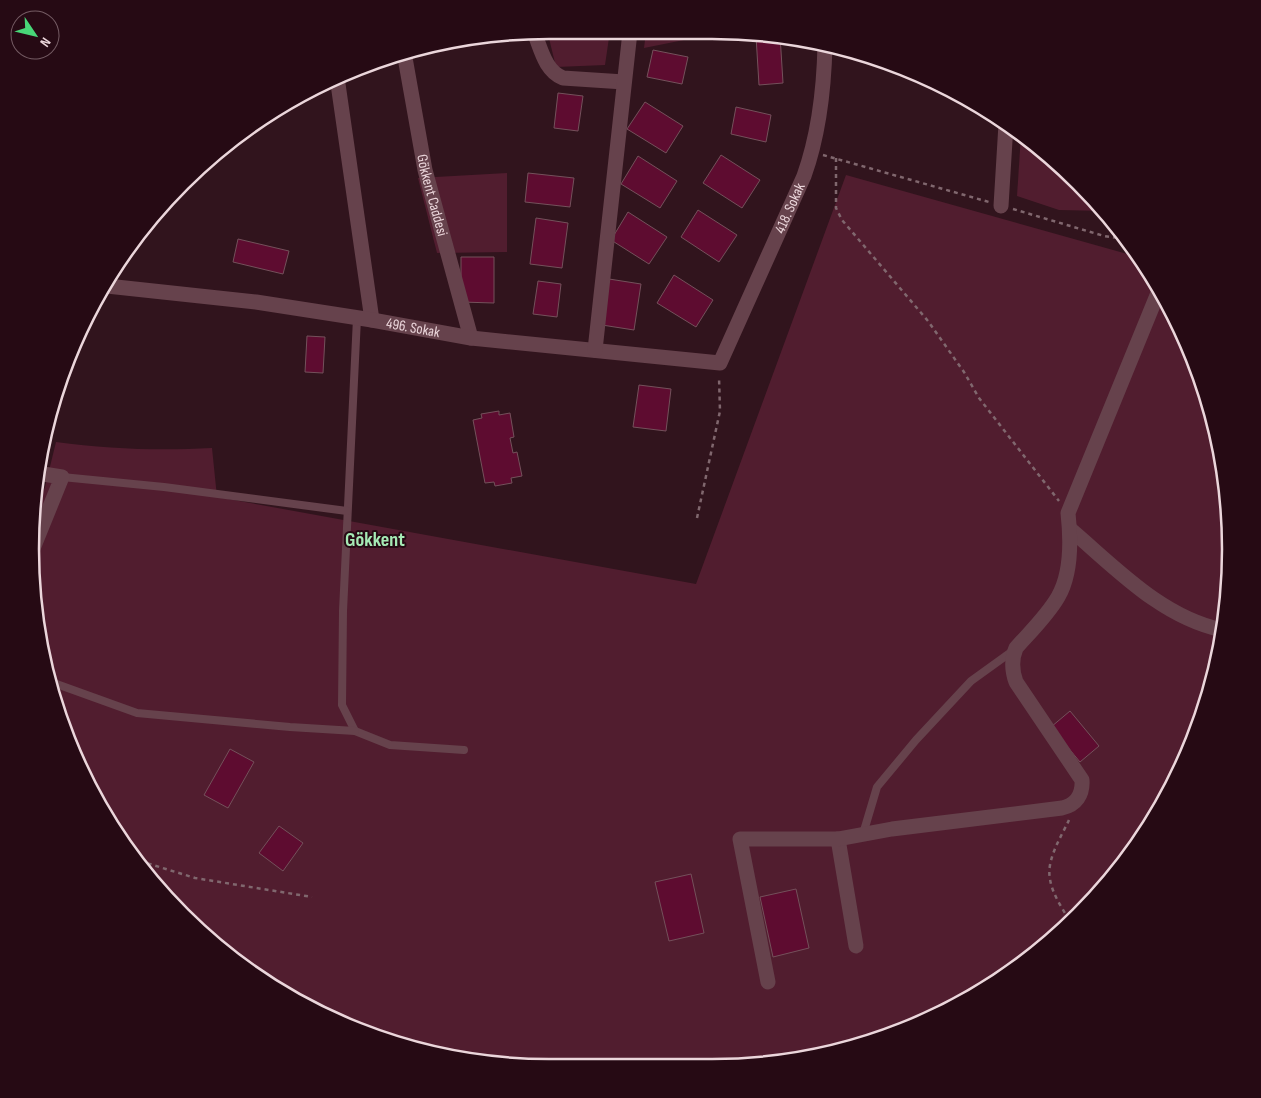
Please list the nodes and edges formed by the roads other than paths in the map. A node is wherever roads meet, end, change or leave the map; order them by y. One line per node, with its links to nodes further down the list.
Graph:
1 (537, 39): 5 (street)
2 (629, 39): 5 (street)
3 (825, 52): 14 (street, 418. Sokak)
4 (405, 60): 12 (street, Gökkent Caddesi)
5 (624, 82): 13 (street)
6 (338, 85): 11 (street)
7 (1006, 132): 8 (street)
8 (1001, 206)
9 (112, 287): 11 (street, 496. Sokak)
10 (1156, 298): 18 (street)
11 (365, 319): 12 (street, 496. Sokak); 17 (lane)
12 (471, 338): 13 (street, 496. Sokak)
13 (595, 350): 14 (street, 496. Sokak)
14 (720, 363)
15 (44, 474): 16 (street)
16 (62, 477): 17 (lane); 19 (street)
17 (347, 511): 23 (lane)
18 (1070, 528): 20 (street); 21 (street)
19 (40, 532)
20 (1216, 628)
21 (1016, 648): 25 (lane); 25 (street)
22 (57, 684): 23 (lane)
23 (355, 731): 24 (lane)
24 (464, 750)
25 (863, 834): 26 (street)
26 (838, 839): 27 (street); 28 (street)
27 (856, 946)
28 (768, 982)

